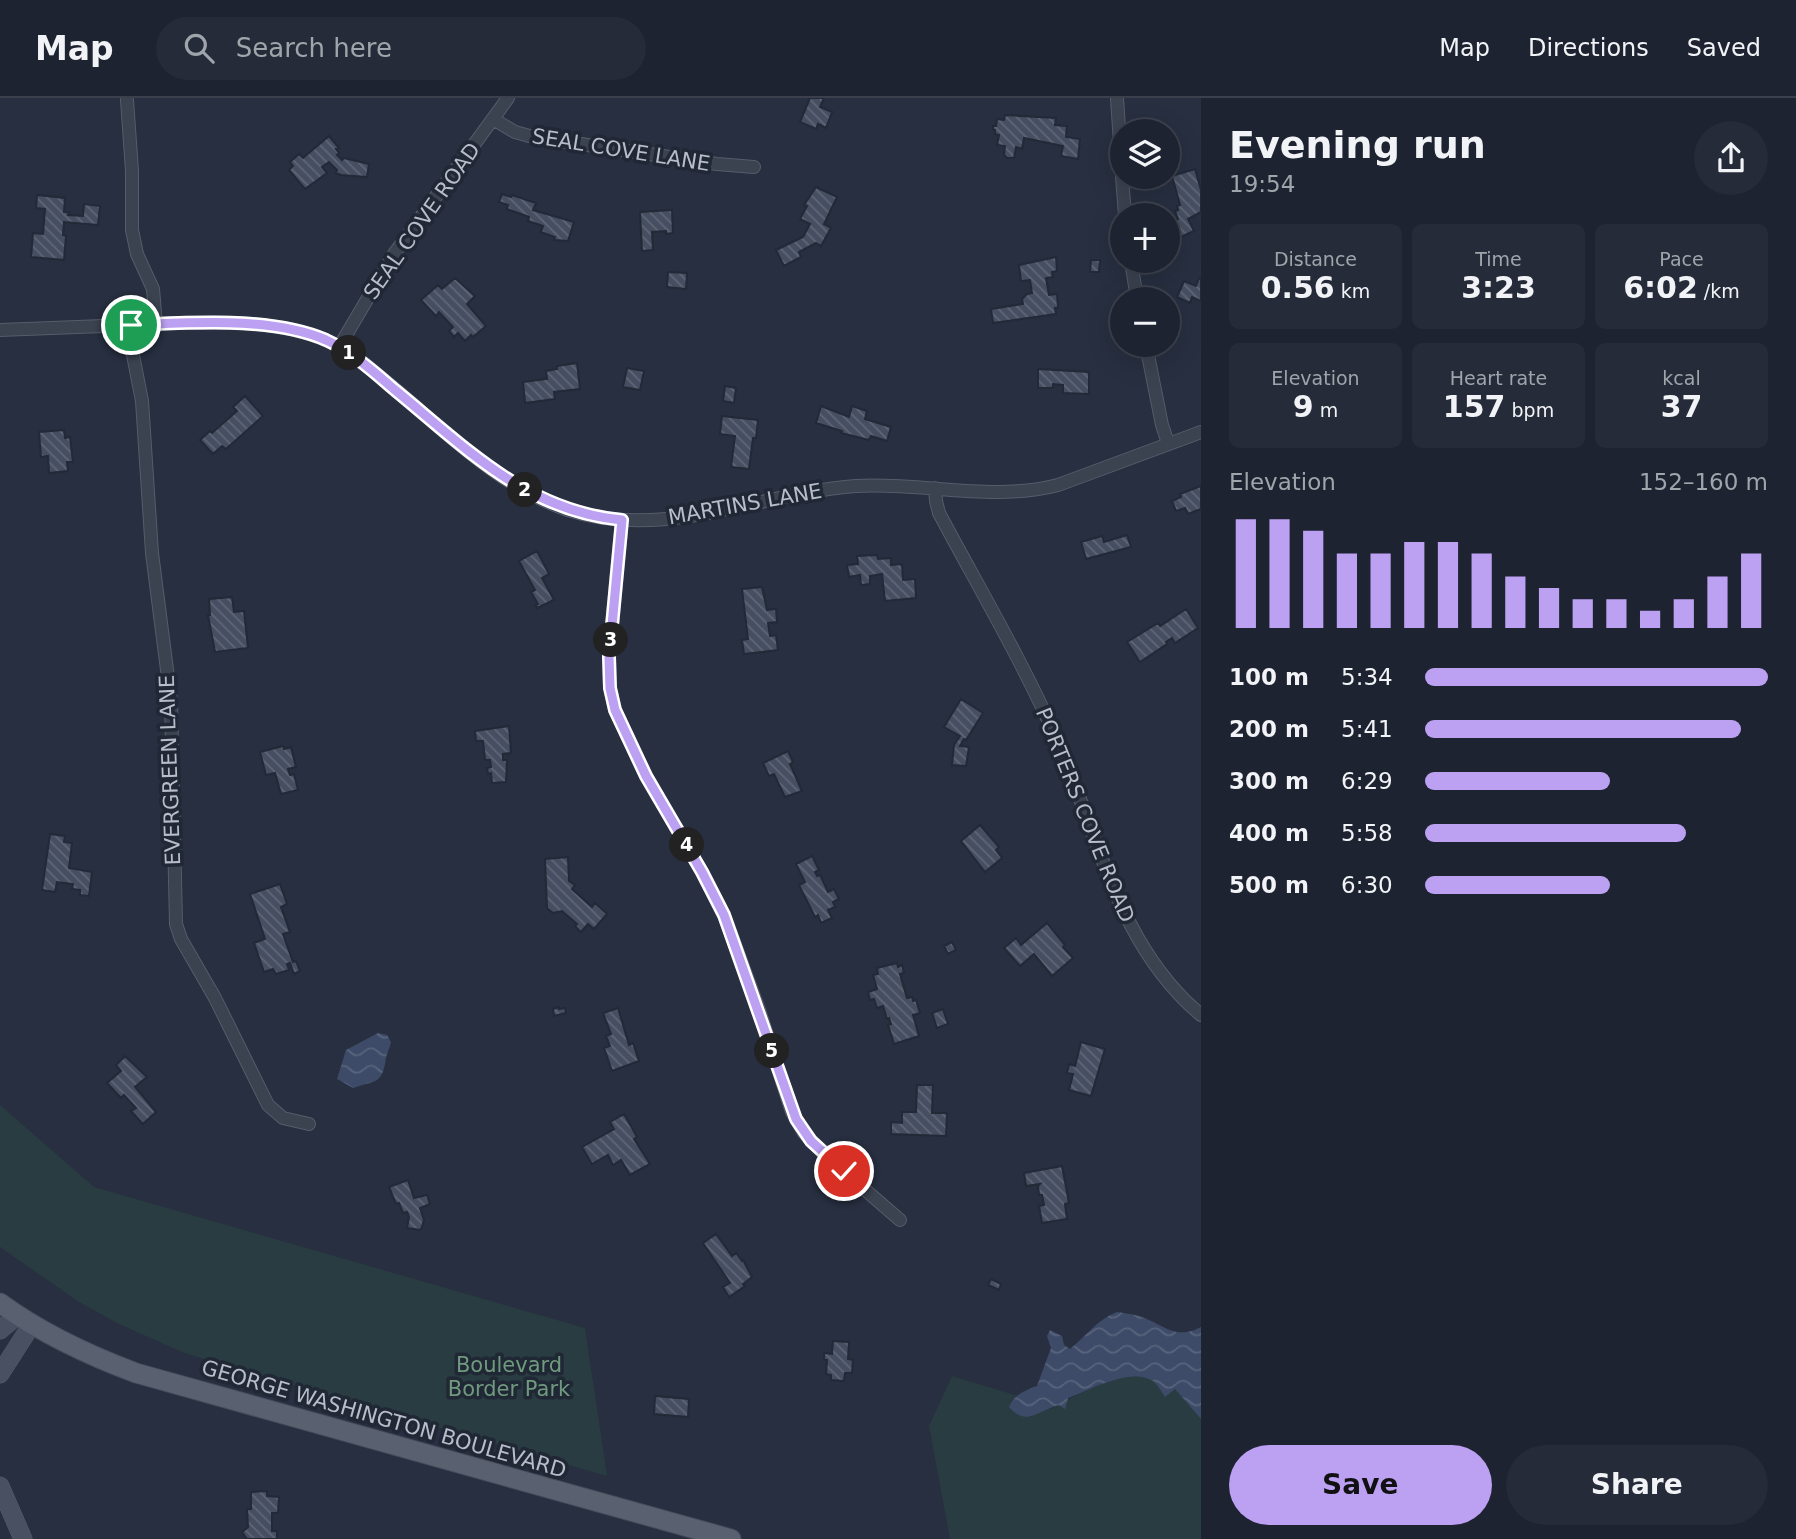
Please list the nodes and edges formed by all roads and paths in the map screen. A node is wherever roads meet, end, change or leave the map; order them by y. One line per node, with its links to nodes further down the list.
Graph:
1 (508, 98): 4 (street, SEAL COVE ROAD)
2 (1117, 98): 5 (street)
3 (127, 100): 7 (street)
4 (493, 119): 6 (street, SEAL COVE LANE); 10 (street, SEAL COVE ROAD)
5 (1118, 119)
6 (754, 167)
7 (156, 324): 8 (street, MARTINS LANE); 10 (street, MARTINS LANE)
8 (131, 325): 9 (street, MARTINS LANE); 17 (street, EVERGREEN LANE)
9 (0, 330)
10 (339, 347): 15 (street, MARTINS LANE)
11 (1148, 357): 13 (street)
12 (1201, 432): 13 (street, MARTINS LANE)
13 (1168, 443): 14 (street, MARTINS LANE)
14 (935, 488): 15 (street, MARTINS LANE); 16 (street, PORTERS COVE ROAD)
15 (622, 520): 18 (street)
16 (1201, 1015)
17 (309, 1124)
18 (900, 1220)
19 (0, 1303): 20 (main road, GEORGE WASHINGTON BOULEVARD)
20 (25, 1320): 21 (main road); 22 (main road); 25 (main road, GEORGE WASHINGTON BOULEVARD)
21 (0, 1330)
22 (0, 1374)
23 (0, 1486): 24 (main road)
24 (23, 1539)
25 (731, 1539)

